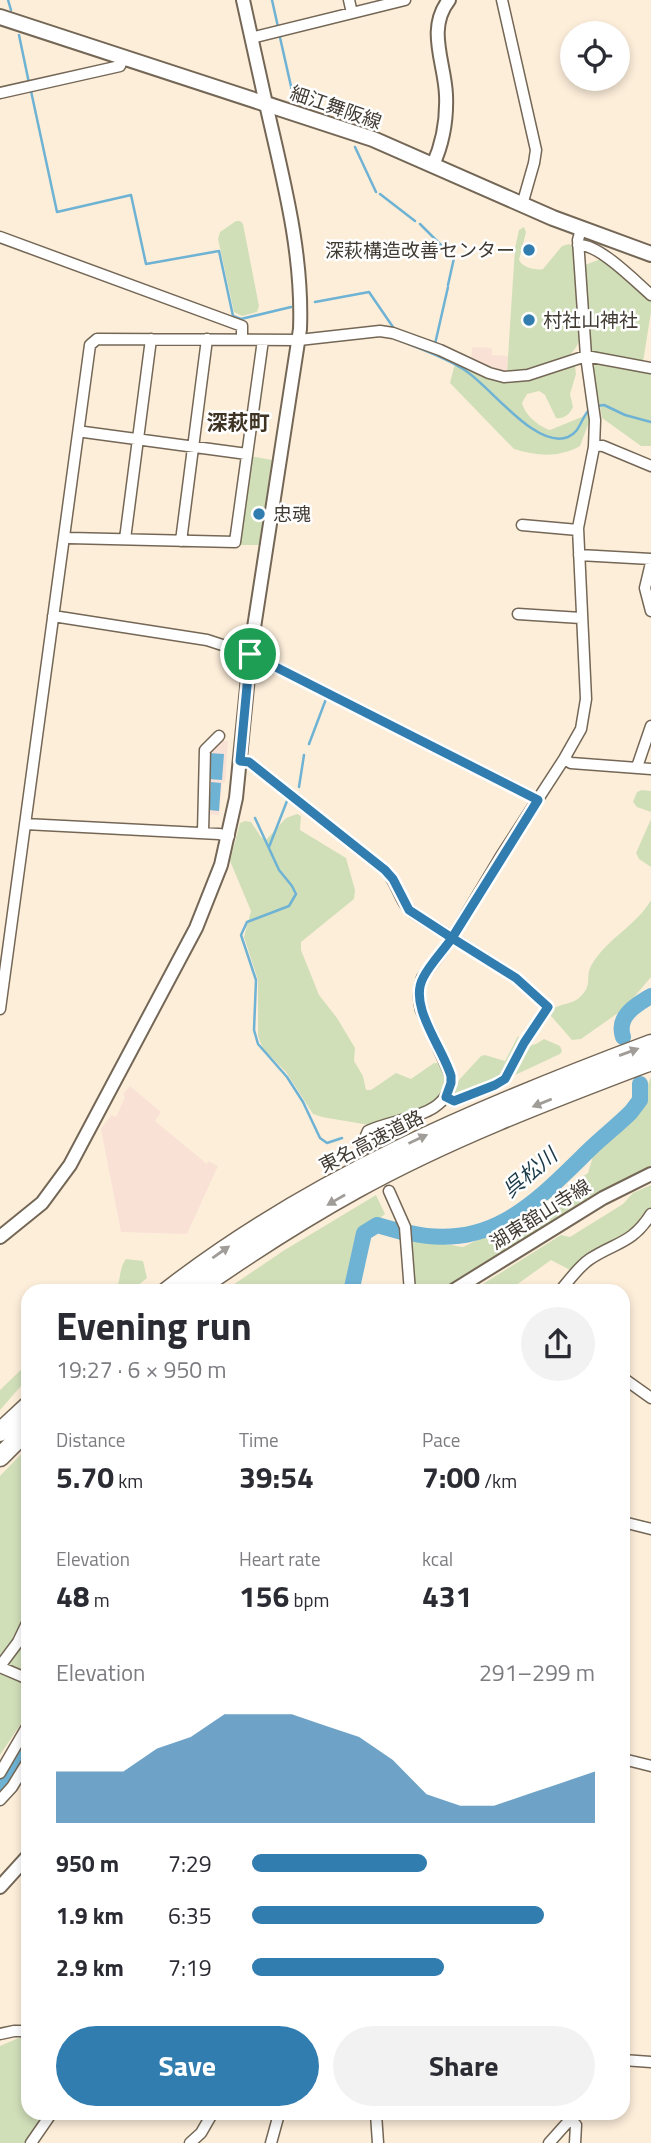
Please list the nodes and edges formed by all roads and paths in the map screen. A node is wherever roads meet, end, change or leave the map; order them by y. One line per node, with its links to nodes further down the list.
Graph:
1 (243, 0): 8 (street)
2 (349, 0): 6 (street)
3 (405, 0): 6 (street)
4 (502, 0): 13 (street)
5 (443, 3): 12 (street)
6 (352, 13): 8 (street)
7 (0, 17): 9 (main road, 細江舞阪線)
8 (251, 38): 11 (street)
9 (123, 58): 10 (street); 11 (main road, 細江舞阪線)
10 (0, 93)
11 (266, 104): 12 (main road, 細江舞阪線); 23 (street)
12 (433, 165): 13 (main road, 細江舞阪線)
13 (522, 205): 14 (main road, 細江舞阪線)
14 (581, 229): 16 (street); 17 (main road, 細江舞阪線)
15 (0, 237): 21 (street)
16 (578, 245): 18 (street); 24 (street)
17 (651, 254)
18 (651, 295)
19 (151, 339): 20 (street); 27 (street); 41 (street)
20 (207, 340): 21 (street); 29 (street)
21 (242, 340): 22 (street)
22 (263, 340): 23 (street); 30 (street)
23 (299, 340): 24 (street); 43 (street)
24 (586, 356): 25 (street); 28 (street)
25 (651, 368)
26 (84, 432): 27 (street)
27 (138, 439): 29 (street); 35 (street)
28 (594, 445): 31 (street); 33 (street)
29 (193, 447): 30 (street); 36 (street)
30 (247, 454): 36 (street)
31 (651, 466)
32 (522, 525): 33 (street)
33 (578, 530): 37 (street)
34 (69, 538): 35 (street)
35 (125, 539): 36 (street)
36 (181, 541)
37 (579, 555): 38 (street); 42 (street)
38 (651, 561): 39 (street)
39 (651, 611)
40 (518, 614): 42 (street)
41 (53, 616): 43 (street); 51 (street)
42 (581, 618): 46 (street)
43 (250, 654): 47 (street); 50 (street)
44 (651, 726): 48 (street)
45 (219, 736): 52 (street)
46 (565, 759): 48 (street); 50 (street)
47 (240, 761): 53 (street); 54 (street)
48 (637, 767): 49 (street)
49 (651, 769)
50 (538, 800): 54 (street)
51 (25, 824): 52 (street); 55 (street)
52 (204, 833): 53 (street)
53 (229, 836): 63 (street)
54 (452, 938): 58 (street); 58 (street)
55 (0, 1009)
56 (651, 1044): 64 (highway, 東名高速道路, one-way to 56)
57 (651, 1061): 65 (highway, 東名高速道路, one-way to 65)
58 (446, 1097): 59 (street)
59 (369, 1147)
60 (651, 1174): 67 (street, 湖東舘山寺線)
61 (390, 1191): 66 (street)
62 (651, 1214): 68 (street)
63 (0, 1237)
64 (177, 1284)
65 (205, 1284)
66 (410, 1284)
67 (465, 1284)
68 (566, 1284)
69 (630, 1383): 70 (street)
70 (651, 1398)
71 (21, 1412): 72 (highway)
72 (0, 1432)
73 (21, 1436): 74 (highway)
74 (0, 1457)
75 (630, 1524): 76 (street)
76 (651, 1529)
77 (21, 1636): 78 (street)
78 (0, 1666): 79 (street)
79 (21, 1676)
80 (21, 1737): 84 (street)
81 (630, 1761): 82 (street)
82 (651, 1766)
83 (21, 1772): 85 (street)
84 (0, 1773)
85 (0, 1800)
86 (21, 1864): 87 (street)
87 (0, 1887)
88 (21, 2031): 89 (street)
89 (0, 2034)
90 (630, 2060): 91 (street)
91 (651, 2062)
92 (47, 2120): 98 (street)
93 (209, 2120): 99 (street)
94 (277, 2120): 100 (street)
95 (376, 2120): 101 (street)
96 (570, 2120): 102 (street)
97 (574, 2120): 103 (street)
98 (31, 2143)
99 (190, 2143)
100 (271, 2143)
101 (378, 2143)
102 (549, 2143)
103 (575, 2143)

